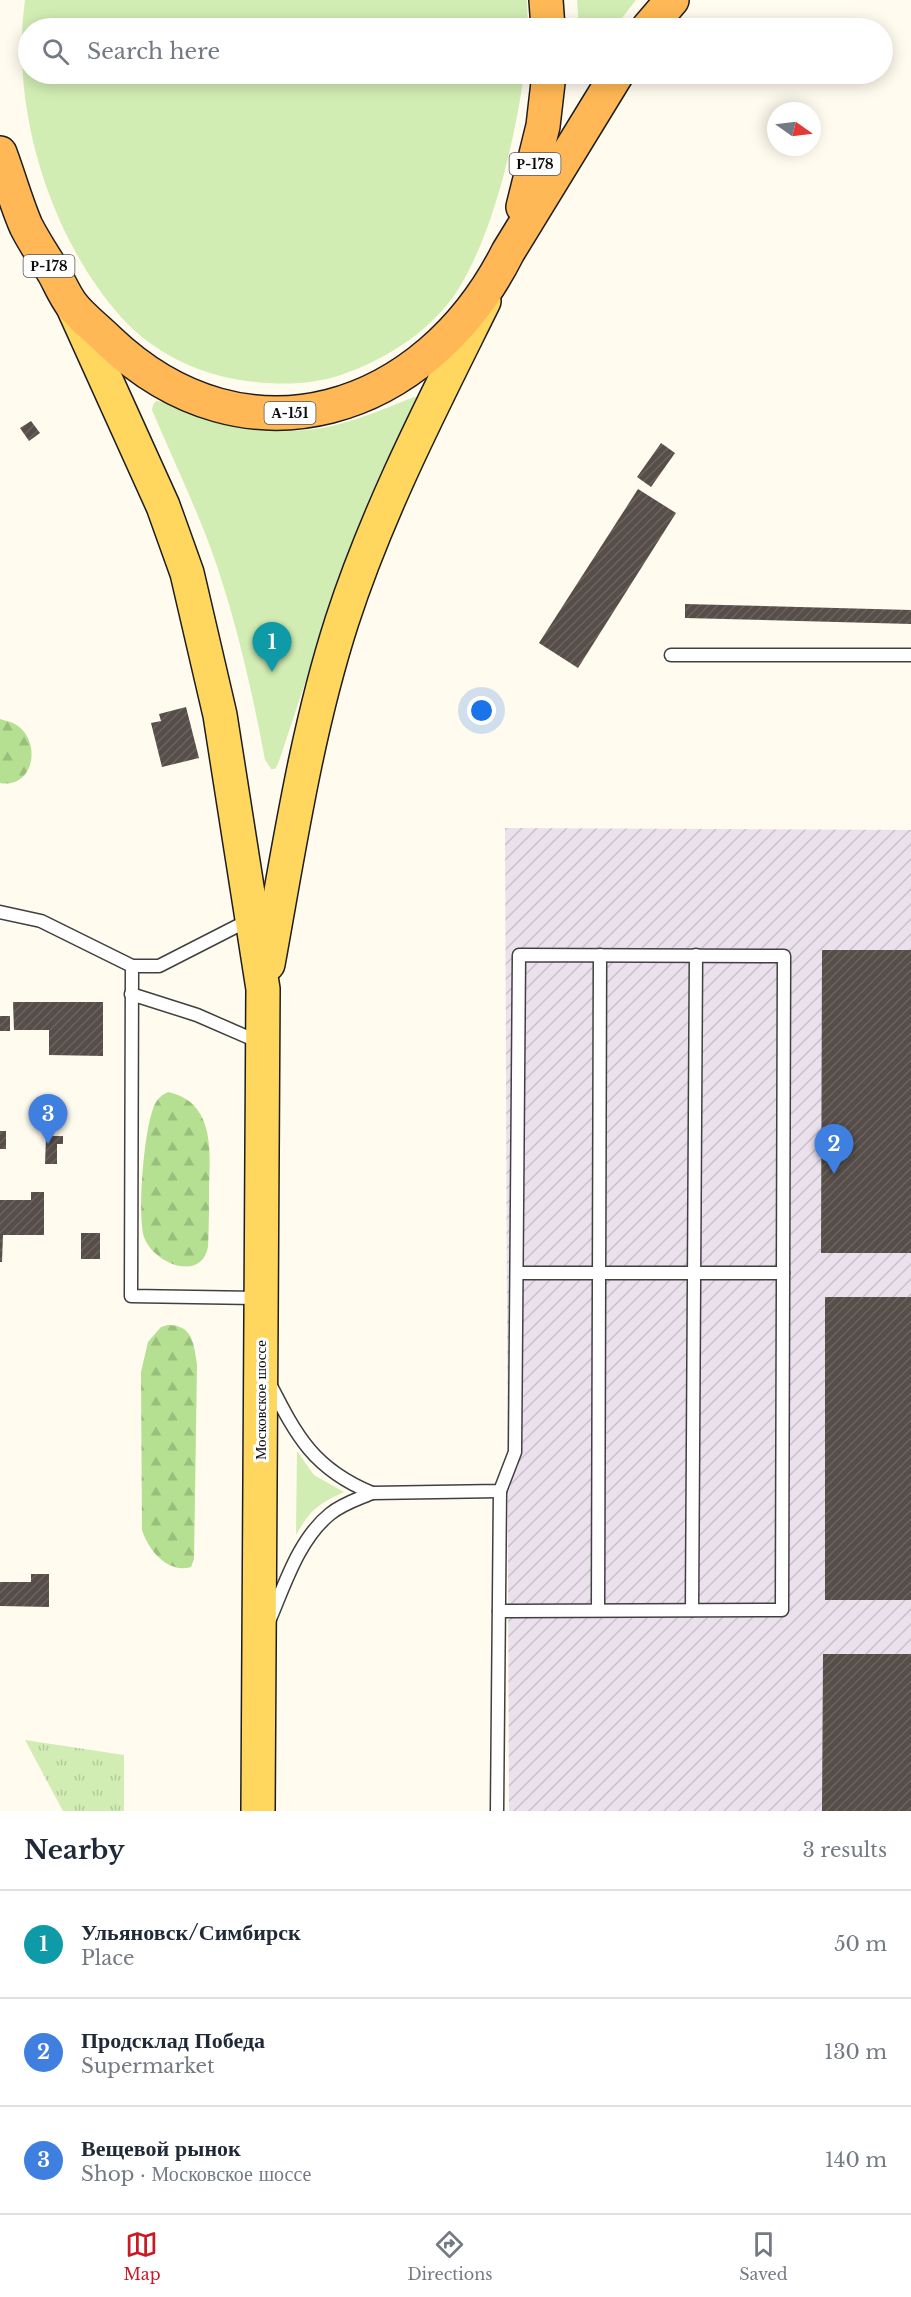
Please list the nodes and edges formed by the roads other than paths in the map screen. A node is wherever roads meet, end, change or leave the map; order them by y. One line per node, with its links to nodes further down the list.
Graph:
1 (546, 0): 3 (highway)
2 (672, 0): 4 (highway)
3 (547, 18)
4 (657, 18)
5 (548, 84): 10 (highway, Р-178)
6 (611, 84): 10 (highway)
7 (0, 153): 9 (highway, Р-178)
8 (0, 196): 9 (highway)
9 (26, 226): 12 (highway, Р-178)
10 (508, 252): 11 (highway, Р-178)
11 (494, 281): 12 (highway, А-151); 20 (main road)
12 (72, 305): 16 (main road)
13 (671, 655): 14 (lane)
14 (911, 655)
15 (0, 912): 19 (lane)
16 (252, 918): 19 (lane); 20 (main road)
17 (600, 955): 18 (lane); 23 (lane); 24 (lane)
18 (696, 955): 25 (lane); 26 (lane)
19 (132, 966): 21 (lane)
20 (263, 989): 22 (main road, Московское шоссе)
21 (131, 994): 22 (lane); 27 (lane)
22 (263, 1043): 27 (main road, Московское шоссе)
23 (516, 1273): 24 (lane); 29 (lane)
24 (599, 1273): 25 (lane); 33 (lane)
25 (694, 1273): 26 (lane); 31 (lane)
26 (783, 1273): 31 (lane)
27 (261, 1298): 28 (main road, Московское шоссе)
28 (261, 1366): 30 (lane); 34 (main road, Московское шоссе)
29 (500, 1491): 30 (lane); 32 (lane)
30 (372, 1493): 34 (lane)
31 (692, 1610): 33 (lane)
32 (499, 1611): 33 (lane); 36 (lane)
33 (598, 1611)
34 (260, 1643): 35 (main road, Московское шоссе)
35 (258, 1811)
36 (497, 1811)

